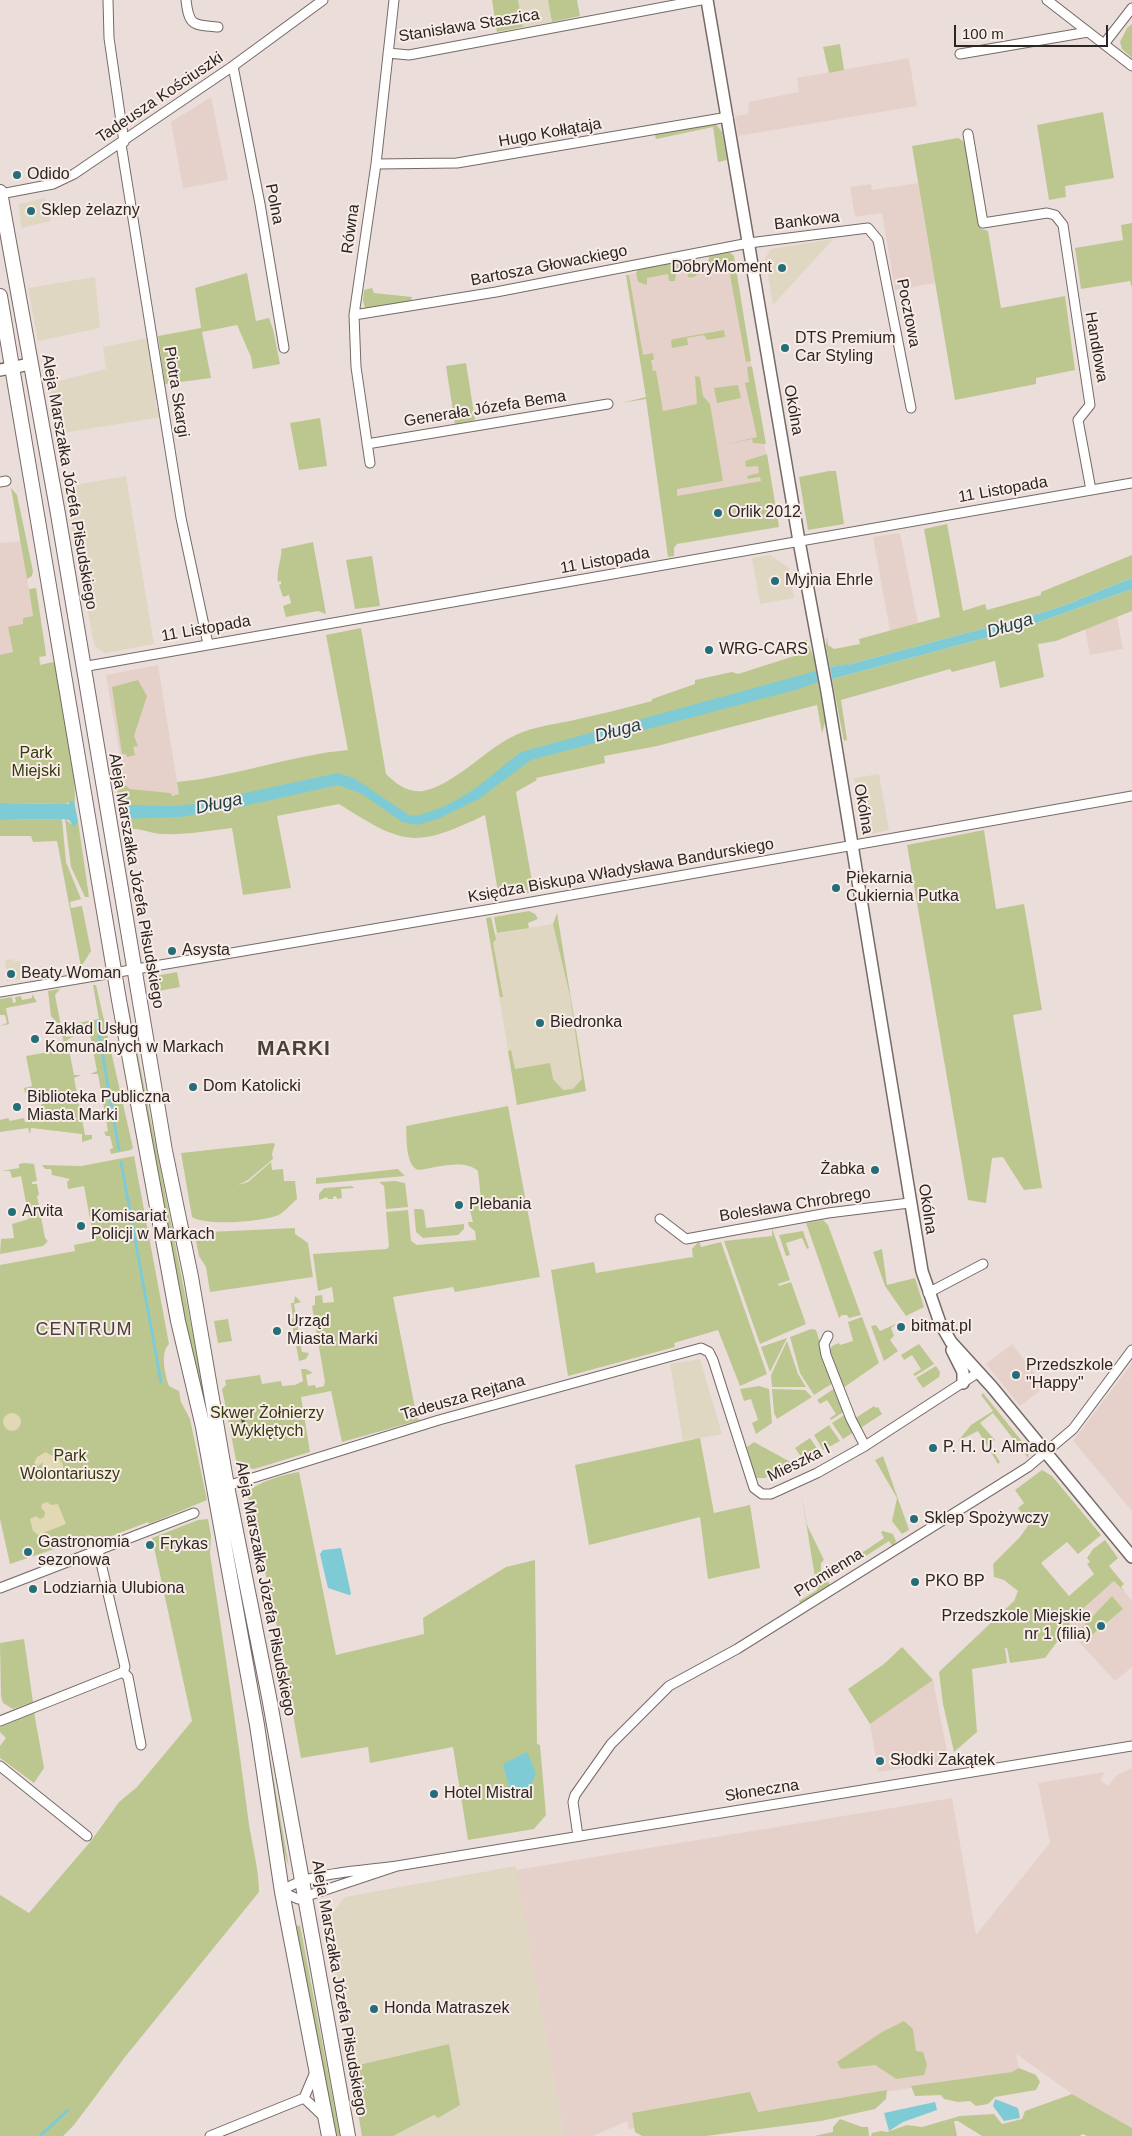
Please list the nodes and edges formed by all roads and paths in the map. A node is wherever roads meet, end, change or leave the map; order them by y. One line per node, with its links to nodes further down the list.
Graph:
1 (108, 0): 20 (street, Piotra Skargi)
2 (186, 0): 11 (street)
3 (306, 0): 10 (street)
4 (323, 0): 10 (street, Tadeusza Kościuszki)
5 (394, 0): 14 (street, Równa)
6 (701, 0): 14 (street, Stanisława Staszica)
7 (707, 0): 18 (street, Okólna)
8 (1046, 0): 12 (street)
9 (1132, 8): 13 (street)
10 (306, 12): 16 (street, Tadeusza Kościuszki)
11 (218, 27)
12 (1088, 32): 13 (street); 15 (street)
13 (1104, 44): 17 (street)
14 (388, 54): 21 (street, Równa)
15 (960, 54)
16 (233, 66): 20 (street, Tadeusza Kościuszki); 27 (street, Polna)
17 (1132, 66)
18 (728, 117): 21 (street, Hugo Kołłątaja); 24 (street, Okólna)
19 (968, 134): 35 (street, Handlowa)
20 (122, 143): 22 (street, Tadeusza Kościuszki); 37 (street, Piotra Skargi)
21 (376, 164): 26 (street, Równa)
22 (0, 193): 28 (main road, Aleja Marszałka Józefa Piłsudskiego)
23 (868, 228): 24 (street, Bankowa); 31 (street, Pocztowa)
24 (749, 243): 26 (street, Bartosza Głowackiego); 36 (street, Okólna)
25 (0, 296): 29 (main road, Aleja Marszałka Józefa Piłsudskiego)
26 (354, 315): 32 (street, Równa)
27 (284, 348)
28 (30, 364): 29 (street); 38 (main road, Aleja Marszałka Józefa Piłsudskiego)
29 (4, 367): 42 (main road, Aleja Marszałka Józefa Piłsudskiego)
30 (608, 404): 32 (street, Generała Józefa Bema)
31 (911, 408)
32 (367, 444): 33 (street, Równa)
33 (370, 463)
34 (1132, 483): 35 (street, 11 Listopada)
35 (1090, 490): 36 (street, 11 Listopada)
36 (799, 541): 37 (street, 11 Listopada); 40 (street, Okólna)
37 (208, 644): 38 (street, 11 Listopada)
38 (82, 667): 41 (main road, Aleja Marszałka Józefa Piłsudskiego)
39 (1132, 796): 40 (street, Księdza Biskupa Władysława Bandurskiego)
40 (853, 846): 41 (street, Księdza Biskupa Władysława Bandurskiego); 44 (street, Okólna)
41 (133, 970): 42 (street, Księdza Biskupa Władysława Bandurskiego); 56 (main road, Aleja Marszałka Józefa Piłsudskiego)
42 (114, 973): 43 (street, Księdza Biskupa Władysława Bandurskiego); 70 (main road, Aleja Marszałka Józefa Piłsudskiego)
43 (0, 992)
44 (909, 1203): 45 (street, Bolesława Chrobrego); 47 (street, Okólna)
45 (660, 1219)
46 (983, 1264): 47 (street)
47 (928, 1292): 49 (street, Okólna)
48 (828, 1336): 54 (street)
49 (948, 1337): 52 (street, Okólna); 53 (street)
50 (1132, 1350): 55 (street, Promienna)
51 (709, 1352): 54 (street, Mieszka I); 56 (street, Tadeusza Rejtana)
52 (979, 1372): 53 (street, Mieszka I); 55 (street, Okólna)
53 (964, 1382): 54 (street, Mieszka I)
54 (865, 1446)
55 (1045, 1453): 59 (street, Okólna); 67 (street, Promienna)
56 (227, 1486): 69 (main road, Aleja Marszałka Józefa Piłsudskiego)
57 (194, 1512): 58 (street)
58 (98, 1550): 60 (street); 61 (street)
59 (1132, 1557)
60 (0, 1588)
61 (121, 1673): 62 (street); 63 (street)
62 (0, 1721)
63 (141, 1745)
64 (1132, 1746): 67 (street, Słoneczna)
65 (0, 1766): 66 (street)
66 (87, 1836)
67 (578, 1836): 68 (street, Słoneczna)
68 (397, 1866): 69 (street, Słoneczna); 71 (street, Słoneczna)
69 (302, 1881): 70 (street, Słoneczna); 71 (main road, Aleja Marszałka Józefa Piłsudskiego)
70 (282, 1892): 71 (street); 72 (main road, Aleja Marszałka Józefa Piłsudskiego)
71 (305, 1897): 77 (main road, Aleja Marszałka Józefa Piłsudskiego)
72 (315, 2069): 73 (street); 74 (main road, Aleja Marszałka Józefa Piłsudskiego)
73 (304, 2098): 74 (street); 75 (street)
74 (325, 2118): 76 (main road, Aleja Marszałka Józefa Piłsudskiego)
75 (210, 2136)
76 (329, 2136)
77 (348, 2136)

